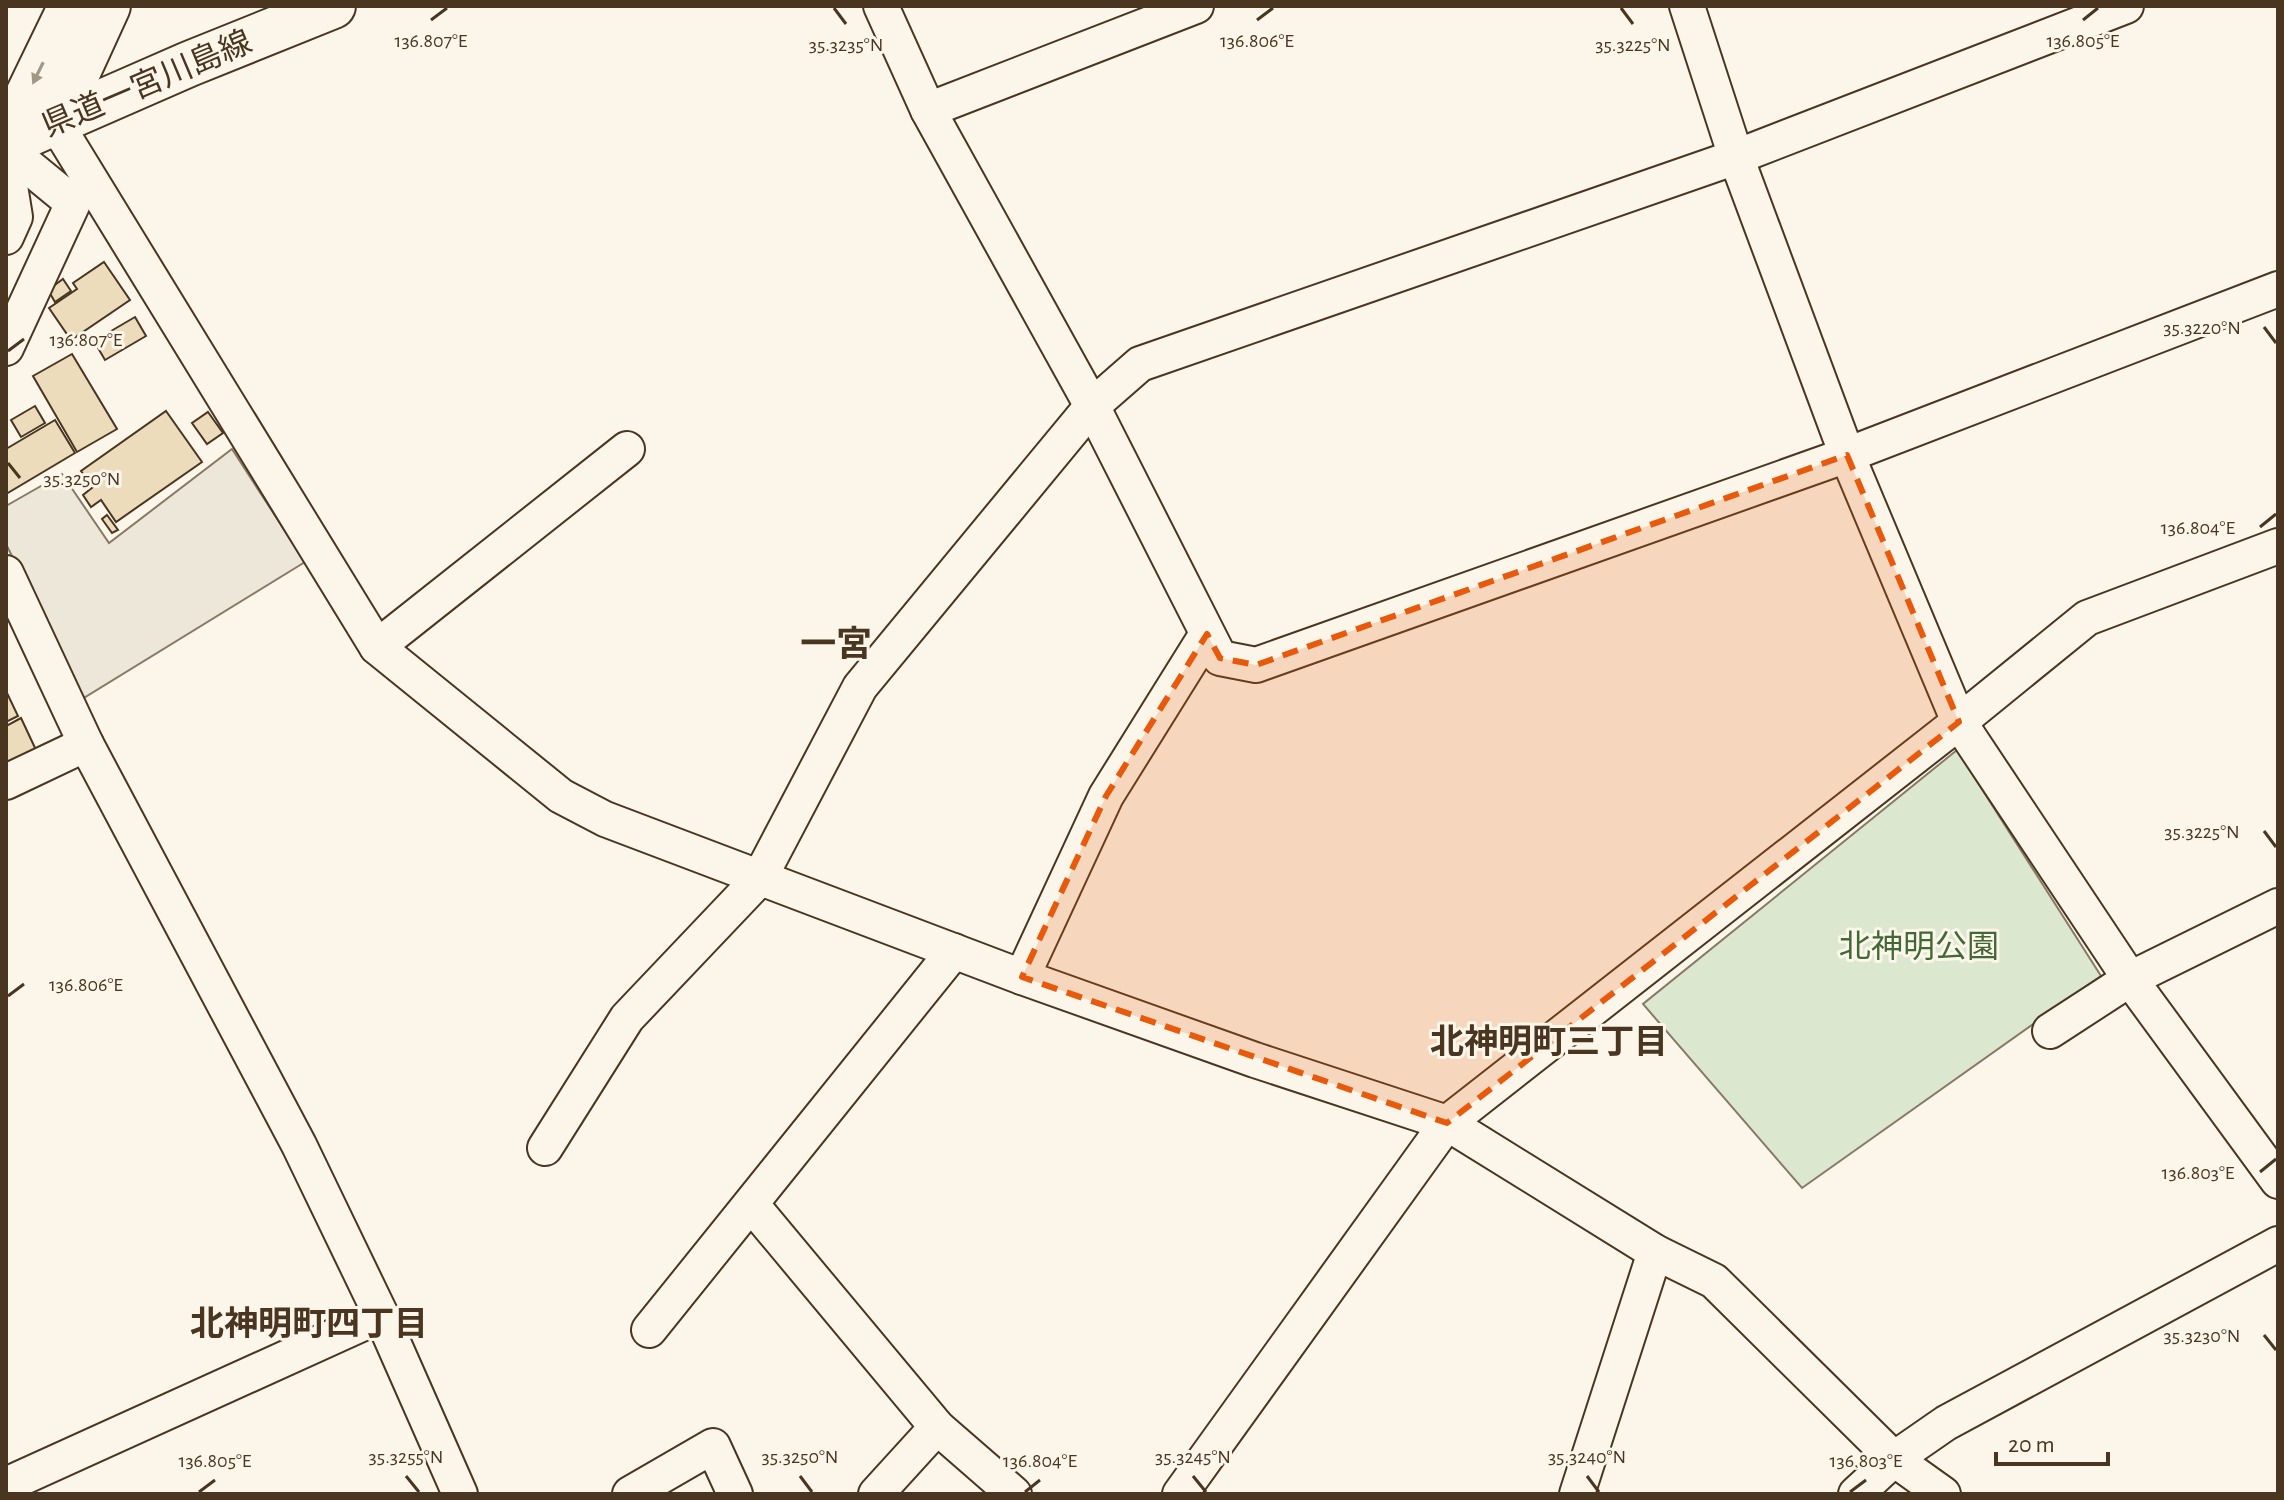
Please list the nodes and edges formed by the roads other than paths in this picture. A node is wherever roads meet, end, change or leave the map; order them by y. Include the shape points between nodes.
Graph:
1 (71, 6) edge
2 (108, 6) edge
3 (333, 6) edge
4 (881, 6) edge
5 (1196, 6) edge
6 (1687, 6) edge
7 (2126, 6) edge
8 (928, 110) junction
9 (55, 122) junction
10 (6, 144) edge
11 (1736, 157) junction
12 (6, 161) edge
13 (6, 237) edge
14 (2278, 289) edge
15 (6, 348) edge
16 (1092, 406) junction
17 (627, 449) dead end
18 (1847, 455) junction
19 (2278, 546) edge
20 (6, 573) edge
21 (1207, 634) junction
22 (377, 647) junction
23 (1959, 722) junction
24 (86, 744) junction
25 (6, 782) edge
26 (759, 879) junction
27 (2278, 906) edge
28 (954, 951) junction
29 (1022, 977) junction
30 (2130, 979) junction
31 (2050, 1031) dead end
32 (1447, 1123) junction
33 (545, 1148) dead end
34 (2278, 1181) edge
35 (751, 1204) junction
36 (2278, 1244) edge
37 (1655, 1252) junction
38 (381, 1315) junction
39 (649, 1330) dead end
40 (937, 1427) junction
41 (1894, 1459) junction
42 (6, 1485) edge
43 (460, 1494) edge
44 (630, 1494) edge
45 (735, 1494) edge
46 (876, 1494) edge
47 (1014, 1494) edge
48 (1180, 1494) edge
49 (1577, 1494) edge
50 (1856, 1494) edge
51 (1943, 1494) edge

1 -> 10 main road
2 - 9 main road
3 - 9 main road, 県道一宮川島線
4 - 8 street
5 - 8 street
6 - 11 street
7 - 11 street
8 - 16 street
9 - 10 main road, 県道一宮川島線
9 - 22 street
10 - 15 street via 73,203
11 - 16 street via 1140,364
11 - 18 street
12 - 13 street via 15,217
14 - 18 street
16 - 21 street
16 - 26 street via 860,687
17 - 22 street
18 - 21 street via 1256,665 1220,658
18 - 23 street
19 - 23 street via 2087,618
20 - 24 street
21 - 29 street via 1106,796
22 - 26 street via 561,796 605,819
23 - 30 street
23 - 32 street
24 - 25 street
24 - 38 street via 299,1145
26 - 28 street
26 - 33 street via 627,1018
27 - 30 street
28 - 29 street
28 - 35 street
29 - 32 street
30 - 31 street
30 - 34 street
32 - 37 street
32 - 48 street
35 - 39 street
35 - 40 street
36 - 41 street via 1946,1423
37 - 41 street via 1714,1281
37 - 49 street
38 - 42 street
38 - 43 street
40 - 46 street
40 - 47 street
41 - 50 street
41 - 51 street
44 - 45 street via 713,1446

